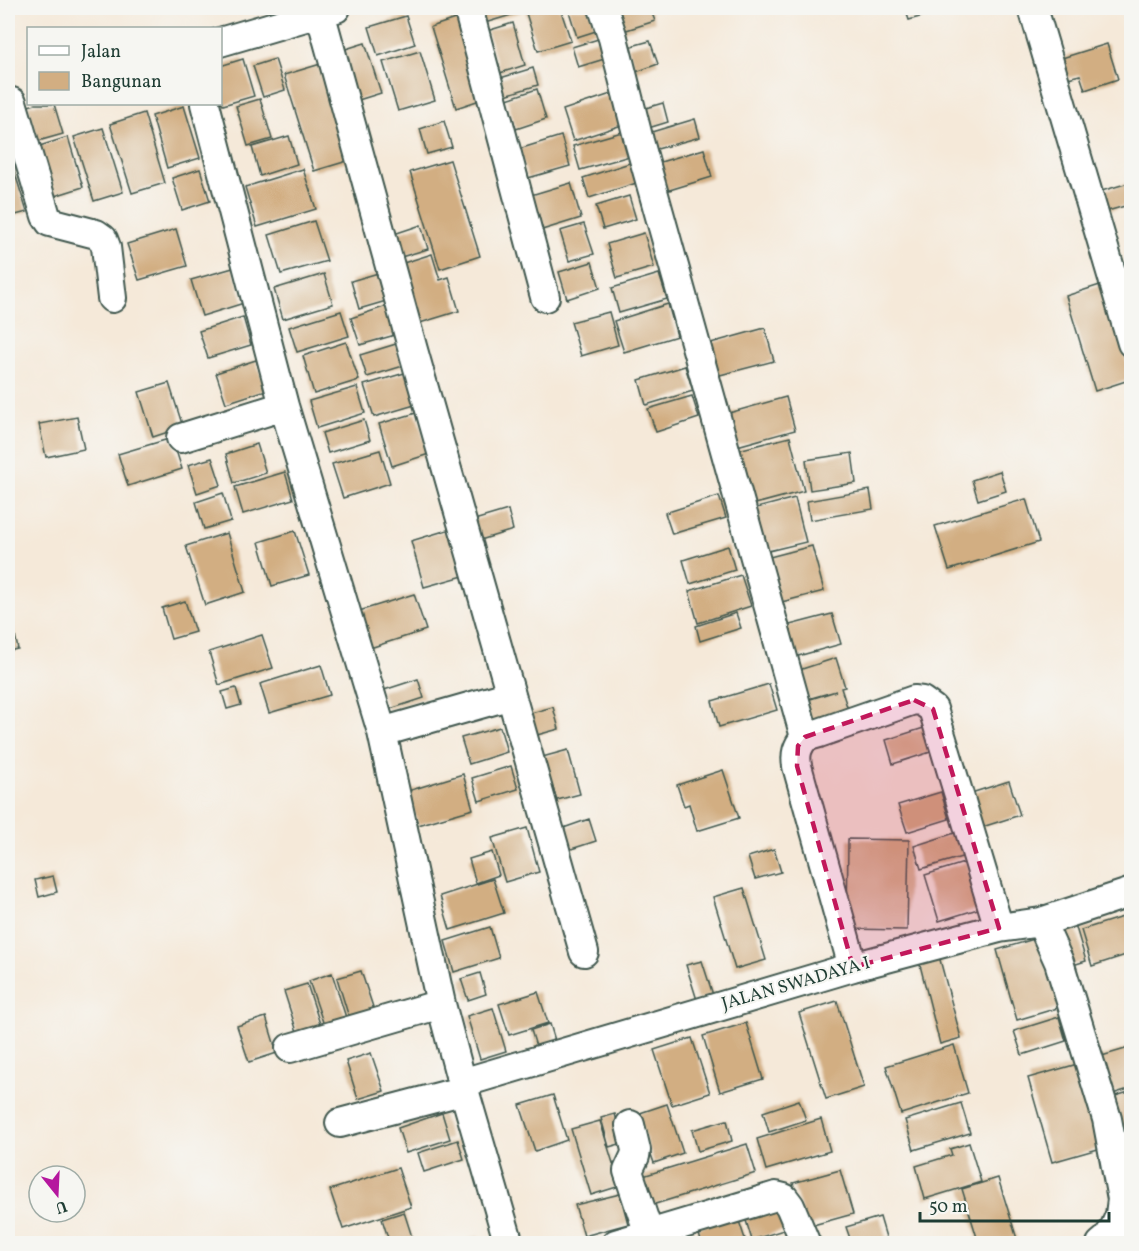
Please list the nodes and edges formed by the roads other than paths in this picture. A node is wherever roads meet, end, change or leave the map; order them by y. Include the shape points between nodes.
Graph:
1 (468, 8) edge
2 (603, 8) edge
3 (1033, 8) edge
4 (328, 10) edge
5 (222, 41) edge
6 (16, 101) edge
7 (204, 105) edge
8 (545, 297) dead end
9 (112, 298) dead end
10 (1131, 343) edge
11 (284, 406) junction
12 (181, 438) dead end
13 (511, 695) junction
14 (382, 732) junction
15 (805, 736) junction
16 (1131, 892) edge
17 (1041, 922) junction
18 (999, 928) junction
19 (584, 952) dead end
20 (853, 966) junction
21 (441, 1004) junction
22 (290, 1048) dead end
23 (463, 1087) junction
24 (340, 1123) dead end
25 (630, 1125) dead end
26 (650, 1234) junction
27 (509, 1244) edge
28 (616, 1244) edge
29 (806, 1244) edge
30 (1101, 1244) edge

1 - 8 street
2 - 15 street
3 - 10 street
4 - 5 street
4 - 13 street
6 - 9 street via 46,216 50,222 103,239
7 - 11 street
11 - 12 street
11 - 14 street
13 - 14 street
13 - 19 street
14 - 21 street
15 - 18 street via 914,700 933,710
15 - 20 street via 796,752 797,766
16 - 17 street, JALAN SWADAYA I
17 - 18 street, JALAN SWADAYA I
17 - 30 street via 1059,962 1107,1119 1122,1199 1115,1227
18 - 20 street, JALAN SWADAYA I
20 - 23 street, JALAN SWADAYA I
21 - 22 street
21 - 23 street
23 - 24 street, JALAN SWADAYA I
23 - 27 street
25 - 26 street via 636,1156 628,1171
26 - 28 street
26 - 29 street via 776,1196 784,1198 790,1206

